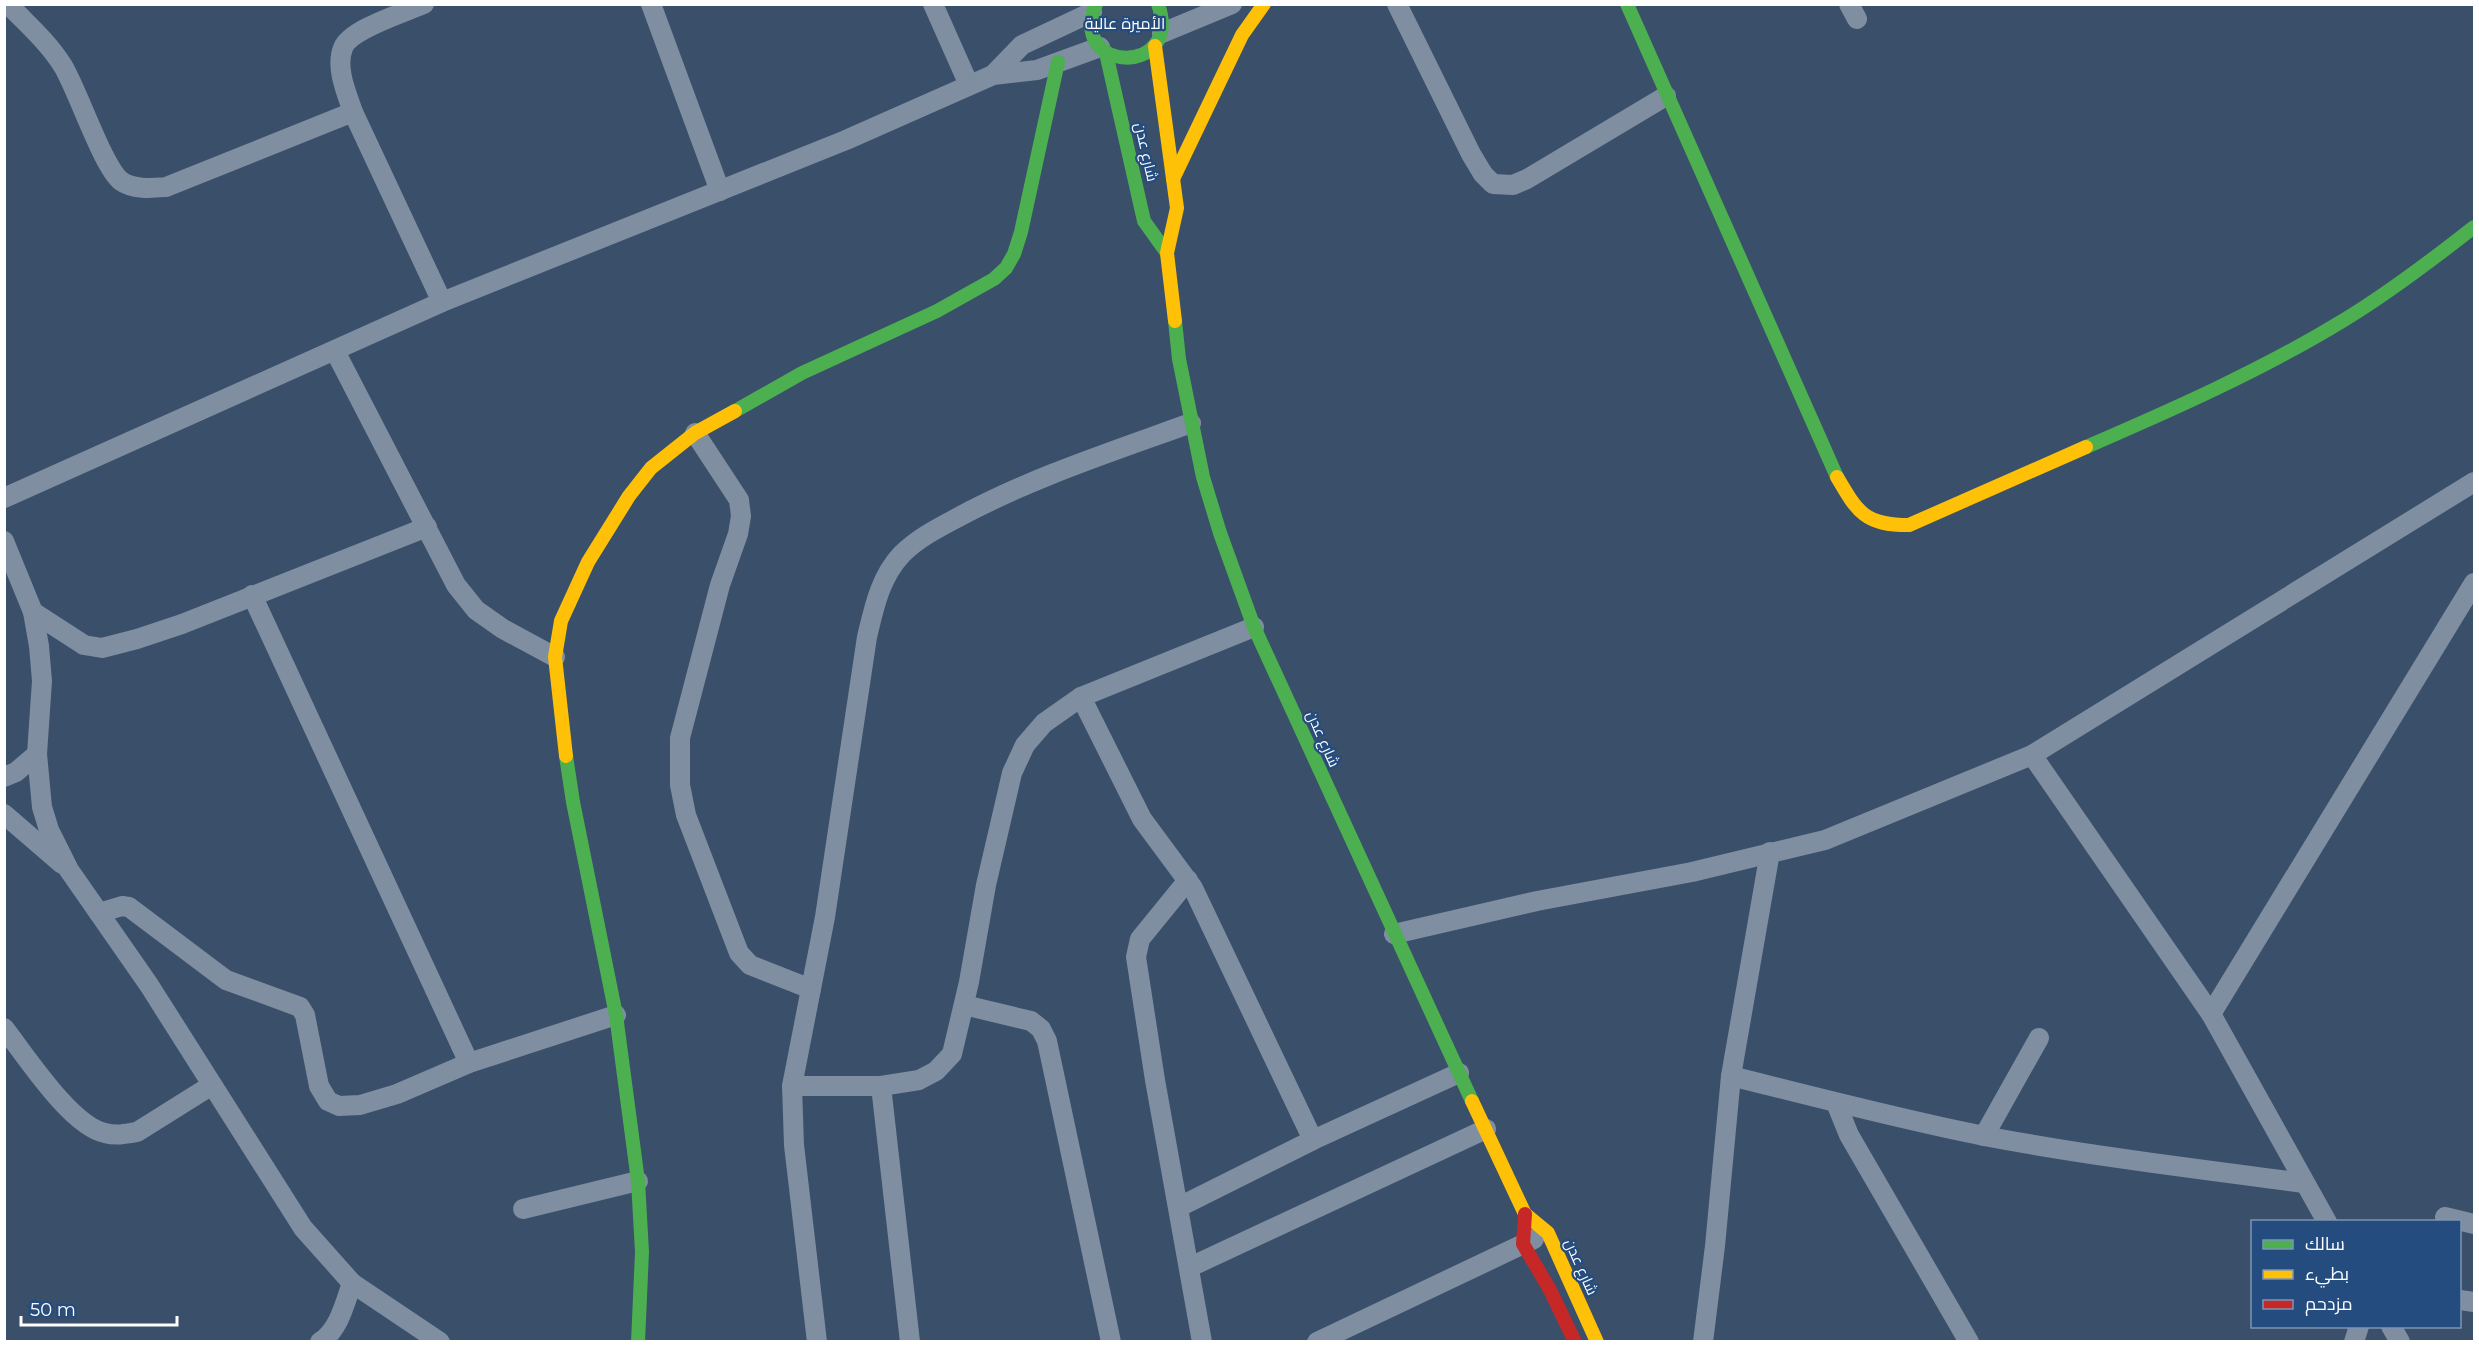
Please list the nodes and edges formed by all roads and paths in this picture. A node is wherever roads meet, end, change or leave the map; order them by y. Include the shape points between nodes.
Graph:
1 (8, 4) edge
2 (424, 4) edge
3 (651, 4) edge
4 (933, 4) edge
5 (1158, 4) edge
6 (1232, 4) edge
7 (1264, 4) edge
8 (1397, 4) edge
9 (1627, 4) edge
10 (1094, 8) edge
11 (1158, 39) junction
12 (1103, 50) junction
13 (1058, 62) junction
14 (993, 75) junction
15 (969, 85) junction
16 (1666, 96) junction
17 (353, 112) junction
18 (1173, 179) junction
19 (720, 191) junction
20 (2475, 227) edge
21 (1167, 253) junction
22 (442, 302) junction
23 (334, 351) junction
24 (1191, 423) junction
25 (695, 434) junction
26 (2475, 482) edge
27 (4, 498) edge
28 (427, 527) junction
29 (4, 541) edge
30 (2475, 583) edge
31 (252, 595) junction
32 (33, 612) junction
33 (1254, 627) junction
34 (555, 657) junction
35 (1081, 697) junction
36 (37, 754) junction
37 (2032, 755) junction
38 (4, 777) edge
39 (4, 814) edge
40 (1770, 852) junction
41 (69, 870) junction
42 (1188, 880) junction
43 (99, 913) junction
44 (1394, 934) junction
45 (811, 989) junction
46 (964, 1005) junction
47 (2211, 1014) junction
48 (616, 1015) junction
49 (4, 1028) edge
50 (2039, 1038) dead end
51 (470, 1063) junction
52 (1460, 1073) junction
53 (1731, 1076) junction
54 (212, 1085) junction
55 (792, 1086) junction
56 (881, 1086) junction
57 (1836, 1103) junction
58 (1486, 1129) junction
59 (1984, 1136) junction
60 (1313, 1140) junction
61 (638, 1181) junction
62 (2304, 1183) junction
63 (1179, 1207) junction
64 (523, 1209) dead end
65 (1525, 1214) junction
66 (2445, 1217) dead end
67 (2326, 1220) edge
68 (2458, 1220) edge
69 (1548, 1233) junction
70 (1522, 1244) junction
71 (1190, 1267) junction
72 (352, 1283) junction
73 (2392, 1328) edge
74 (320, 1341) edge
75 (440, 1341) edge
76 (638, 1341) edge
77 (817, 1341) edge
78 (910, 1341) edge
79 (1111, 1341) edge
80 (1202, 1341) edge
81 (1317, 1341) edge
82 (1575, 1341) edge
83 (1597, 1341) edge
84 (1703, 1341) edge
85 (1969, 1341) edge
86 (2400, 1341) edge

1 - 17 street via 63,67 121,181 137,187 166,187
2 - 17 street via 353,35 343,47 342,79
3 - 19 street
4 - 15 street
5 - 11 street, شارع عدن via 1163,20
6 - 11 street
7 - 18 street via 1242,35
8 - 16 street via 1471,154 1493,184 1513,185 1527,179
9 - 16 street
10 - 12 street, شارع عدن via 1092,31
10 - 14 street via 1022,45
11 - 12 street via 1141,57 1123,59
11 - 18 street, شارع عدن
12 - 13 street
12 - 21 street, شارع عدن via 1144,221
13 - 14 street via 1037,70
13 - 25 street via 1021,232 1006,268 937,311 801,373
14 - 15 street
15 - 19 street
16 - 20 street via 1837,477 1856,509 1868,521 1886,526 1909,525 2194,400 2282,356 2437,259
17 - 22 street
18 - 21 street, شارع عدن via 1177,208
19 - 22 street
21 - 24 street, شارع عدن
22 - 23 street
23 - 27 street
23 - 28 street
24 - 33 street, شارع عدن via 1213,511
24 - 45 street via 1053,473 982,504 921,538 901,555 886,576 867,637
25 - 34 street via 651,468 629,496 588,562 561,621
25 - 45 street via 739,500 741,516 680,738 680,785 686,815 740,953 750,965
26 - 37 street
28 - 31 street
28 - 34 street via 456,585 476,610
29 - 32 street
30 - 47 street
31 - 32 street via 182,624 102,648 84,645
31 - 51 street
32 - 36 street via 42,681
33 - 35 street
33 - 44 street, شارع عدن
34 - 48 street via 573,802
35 - 42 street via 1142,819
35 - 46 street via 1044,723 1025,745 1012,773
36 - 38 street
36 - 41 street via 42,807
37 - 40 street via 1825,840
37 - 47 street
39 - 41 street
40 - 44 street
40 - 53 street
41 - 43 street
42 - 60 street
42 - 63 street via 1140,939 1136,957
43 - 51 street via 129,907 226,980 300,1007 319,1086 328,1101 339,1106 360,1105 397,1094
43 - 54 street
44 - 52 street, شارع عدن
45 - 55 street
46 - 56 street via 952,1054 936,1071 919,1080
46 - 79 street via 1030,1021 1041,1029 1047,1041
47 - 62 street
48 - 51 street
48 - 61 street
49 - 54 street via 72,1113 104,1133 137,1132
50 - 59 street
52 - 58 street, شارع عدن
52 - 60 street
53 - 57 street
53 - 84 street
54 - 72 street via 303,1228
55 - 56 street
55 - 77 street via 794,1145
56 - 78 street
57 - 59 street
57 - 85 street via 1849,1135
58 - 65 street, شارع عدن
58 - 71 street
59 - 62 street
60 - 63 street
61 - 64 street
61 - 76 street via 642,1252
62 - 67 street
63 - 71 street
65 - 69 street, شارع عدن
65 - 70 street
66 - 68 street
69 - 70 street
69 - 83 street, شارع عدن
70 - 81 street
70 - 82 street
71 - 80 street
72 - 74 street via 335,1325 328,1337
72 - 75 street
73 - 86 street

